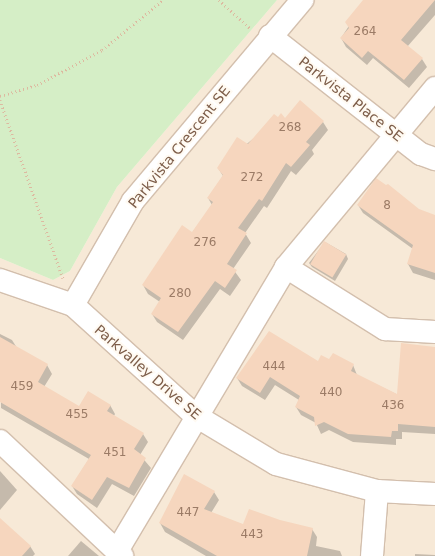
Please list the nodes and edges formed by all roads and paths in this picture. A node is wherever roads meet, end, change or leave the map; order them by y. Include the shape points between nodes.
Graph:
1 (163, 0) edge
2 (219, 0) edge
3 (302, 0) edge
4 (270, 36) junction
5 (435, 88) edge
6 (0, 96) edge
7 (0, 100) edge
8 (395, 134) junction
9 (435, 159) edge
10 (286, 267) junction
11 (0, 280) edge
12 (73, 305) junction
13 (435, 332) edge
14 (196, 416) junction
15 (0, 441) edge
16 (377, 491) junction
17 (435, 494) edge
18 (120, 554) edge
19 (372, 556) edge

1 - 6 path via 102,50 37,84
2 - 4 path via 251,29
3 - 4 street, Parkvista Crescent SE
4 - 8 street, Parkvista Place SE
4 - 12 street, Parkvista Crescent SE via 133,201
5 - 8 street
7 - 12 path
8 - 9 street, Parkvista Place SE via 421,154
8 - 10 street
10 - 13 street via 385,329
10 - 14 street
11 - 12 street, Parkvalley Drive SE
12 - 14 street, Parkvalley Drive SE
14 - 16 street, Parkvalley Drive SE via 276,464
14 - 18 street
15 - 18 street
16 - 17 street, Parkvalley Drive SE
16 - 19 street

